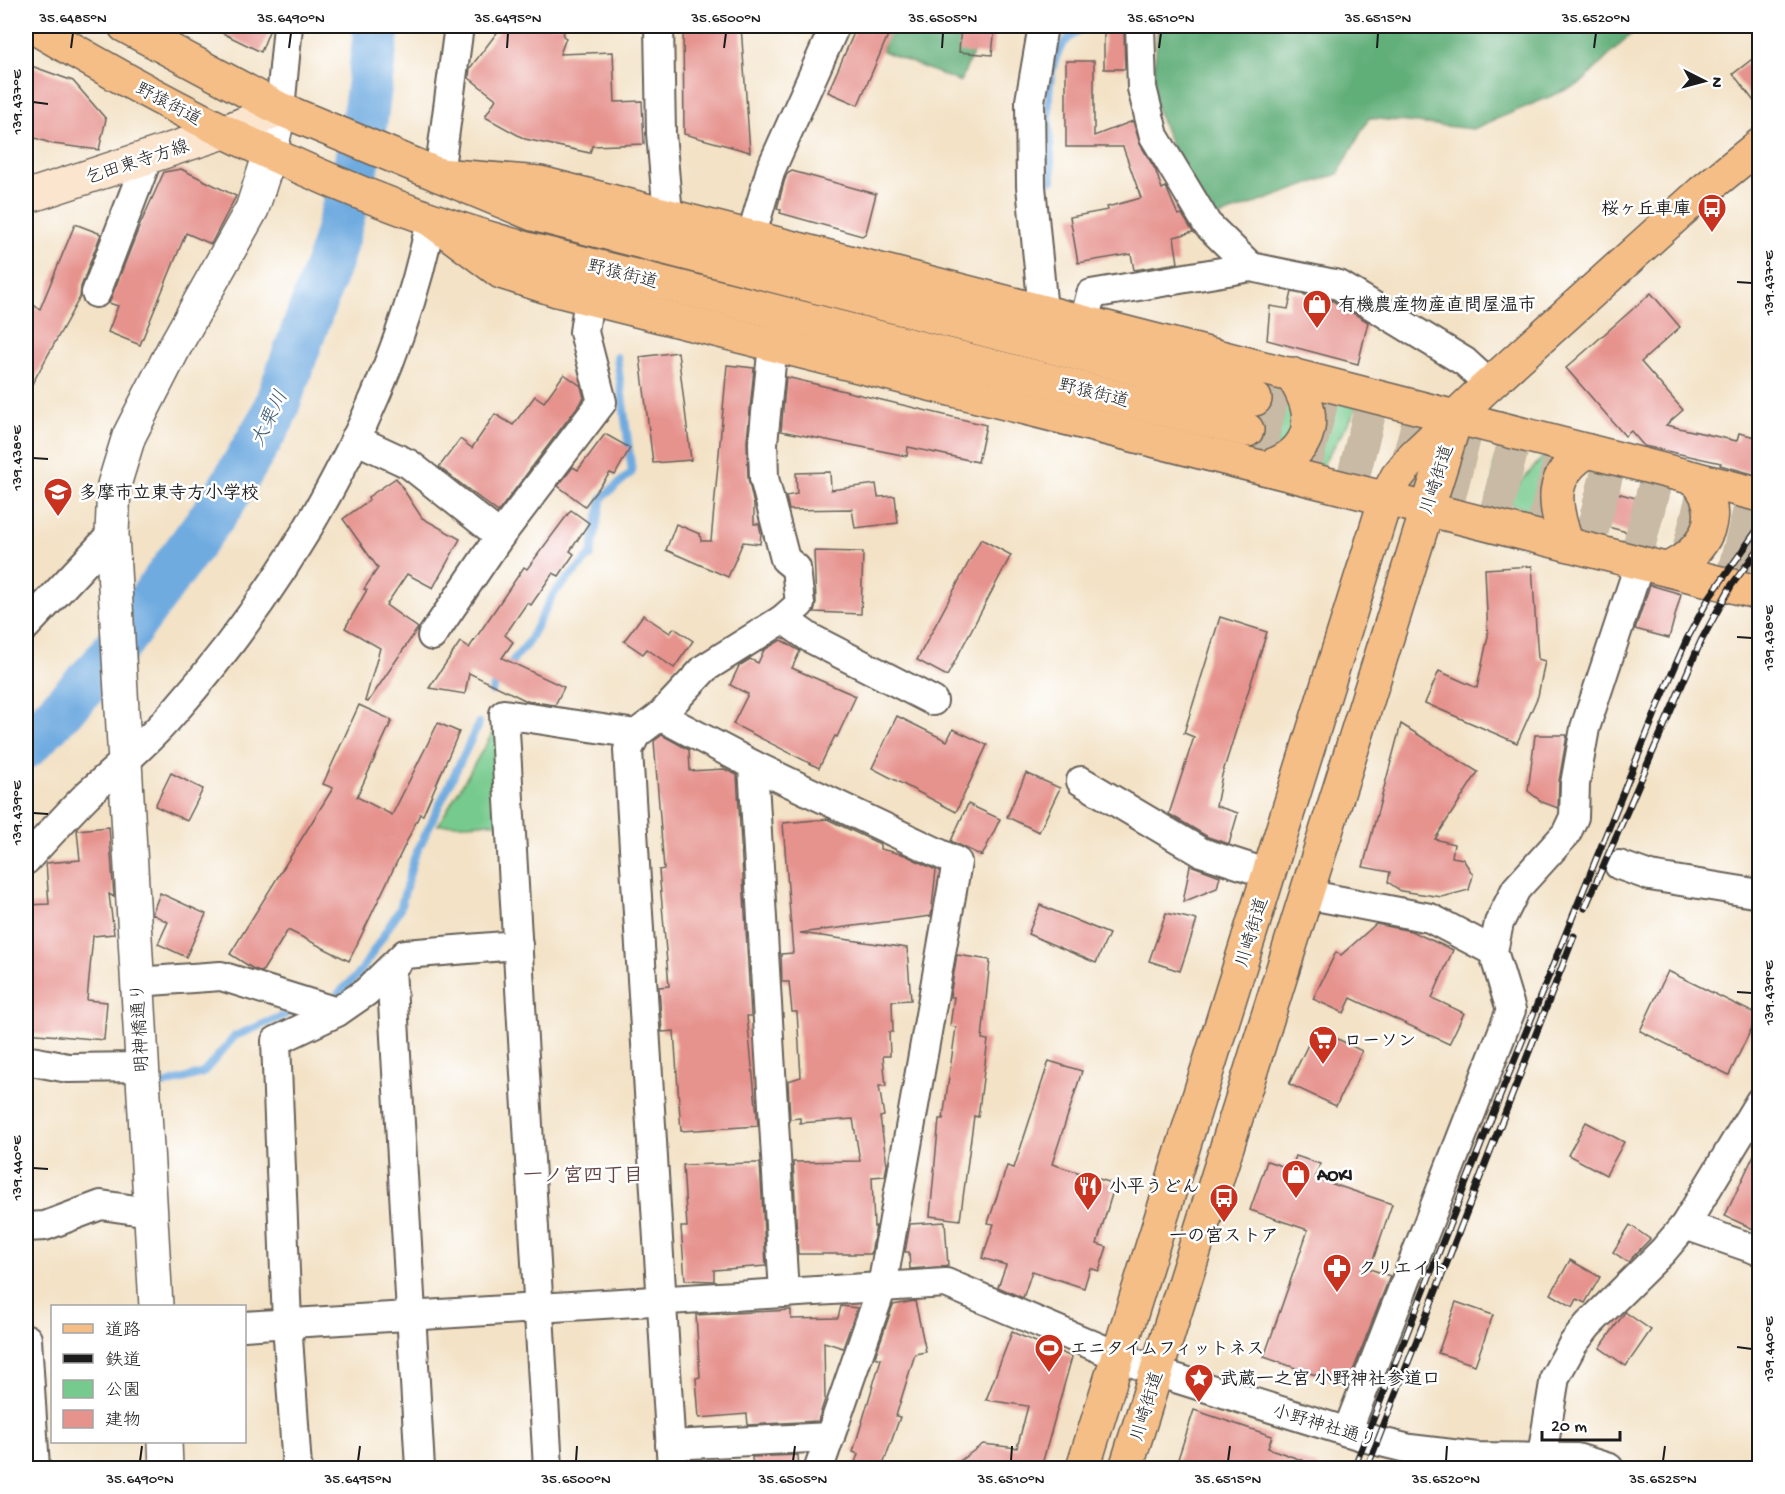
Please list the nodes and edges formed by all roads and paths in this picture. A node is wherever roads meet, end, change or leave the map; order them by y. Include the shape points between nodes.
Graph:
1 (32, 26) edge
2 (125, 26) edge
3 (288, 26) edge
4 (459, 26) edge
5 (659, 26) edge
6 (835, 26) edge
7 (1064, 26) edge
8 (1140, 26) edge
9 (1041, 36) edge
10 (285, 111) junction
11 (224, 132) junction
12 (1760, 145) edge
13 (276, 156) junction
14 (148, 157) junction
15 (436, 174) junction
16 (26, 197) edge
17 (668, 215) junction
18 (428, 219) junction
19 (751, 237) junction
20 (1251, 267) junction
21 (96, 293) dead end
22 (589, 298) junction
23 (1043, 311) junction
24 (1084, 322) junction
25 (773, 344) junction
26 (1291, 374) junction
27 (1489, 384) junction
28 (1255, 399) tunnel mouth
29 (1456, 417) junction
30 (1247, 430) tunnel mouth
31 (355, 439) junction
32 (1588, 451) junction
33 (1265, 468) junction
34 (1694, 478) junction
35 (1760, 495) edge
36 (1386, 498) junction
37 (1426, 508) junction
38 (500, 536) junction
39 (112, 538) junction
40 (1568, 544) junction
41 (1653, 566) junction
42 (1760, 593) edge
43 (783, 619) junction
44 (26, 626) edge
45 (432, 636) dead end
46 (933, 701) dead end
47 (660, 716) junction
48 (636, 734) junction
49 (124, 755) junction
50 (753, 765) junction
51 (1081, 781) dead end
52 (26, 860) edge
53 (1619, 865) dead end
54 (1269, 874) junction
55 (1305, 894) junction
56 (1760, 894) edge
57 (518, 945) junction
58 (1493, 951) junction
59 (391, 968) junction
60 (136, 982) junction
61 (337, 1012) junction
62 (26, 1060) edge
63 (141, 1067) junction
64 (1760, 1101) edge
65 (150, 1212) junction
66 (1685, 1225) junction
67 (26, 1227) edge
68 (1760, 1251) edge
69 (882, 1287) junction
70 (784, 1293) junction
71 (663, 1300) junction
72 (156, 1305) edge
73 (538, 1308) junction
74 (412, 1316) junction
75 (287, 1323) junction
76 (246, 1326) edge
77 (35, 1339) edge
78 (1118, 1356) junction
79 (1156, 1372) junction
80 (1347, 1432) junction
81 (830, 1437) junction
82 (165, 1443) edge
83 (671, 1457) edge
84 (1540, 1462) edge
85 (35, 1468) edge
86 (166, 1468) edge
87 (297, 1468) edge
88 (420, 1468) edge
89 (548, 1468) edge
90 (819, 1468) edge
91 (1083, 1468) edge
92 (1126, 1468) edge
93 (1609, 1468) edge

1 - 11 main road, 野猿街道
2 - 10 main road, 野猿街道
3 - 10 street
4 - 15 street
5 - 17 street via 661,133
6 - 19 street via 771,169
7 - 9 street
8 - 20 street via 1142,88 1154,136 1207,224
9 - 23 street via 1030,101 1031,186
10 - 11 main road, 乞田東寺方線
10 - 13 street, 明神橋通り
10 - 15 main road, 野猿街道
11 - 13 main road, 野猿街道
11 - 14 main road, 乞田東寺方線
12 - 27 main road, 川崎街道 via 1702,192
13 - 18 main road, 野猿街道
13 - 39 street, 明神橋通り via 252,209 129,436 114,485
14 - 16 main road, 乞田東寺方線
14 - 21 street
15 - 17 main road via 540,183
15 - 28 main road, 野猿街道 via 533,214
17 - 19 main road
18 - 22 main road via 501,272
18 - 30 main road, 野猿街道 via 523,248
18 - 31 street via 420,274
19 - 23 main road
20 - 24 street via 1091,294
20 - 27 street via 1339,285 1465,362
22 - 25 main road
22 - 38 street via 584,332 602,402
23 - 24 main road
24 - 26 main road
25 - 33 main road
25 - 43 street via 763,443 764,478 785,559 796,568 800,604
26 - 29 main road
26 - 33 main road via 1306,402 1309,429 1293,455
27 - 29 main road, 川崎街道
29 - 32 main road
29 - 36 main road, 川崎街道 via 1414,456
29 - 37 main road, 川崎街道
31 - 38 street via 409,464
31 - 49 street via 311,522 243,627 172,714
32 - 34 main road
32 - 40 main road via 1566,468 1557,491 1558,518
33 - 36 main road
34 - 35 main road
34 - 41 main road via 1708,496 1712,510 1710,526 1693,554
36 - 37 main road
36 - 54 main road, 川崎街道
37 - 40 main road
37 - 55 main road, 川崎街道
38 - 45 street
39 - 44 street
39 - 49 street, 明神橋通り
40 - 41 main road
41 - 42 main road
41 - 58 street via 1585,728 1575,784 1574,817 1566,834 1516,889 1499,924
43 - 46 street via 810,638
43 - 47 street via 705,668
47 - 48 street
47 - 50 street
48 - 57 street via 504,714
48 - 71 street via 628,750
49 - 52 street
49 - 60 street, 明神橋通り
50 - 69 street via 957,862
50 - 70 street
51 - 54 street via 1201,852
53 - 56 street via 1650,876
54 - 78 main road, 川崎街道
55 - 58 street via 1430,918
55 - 79 main road, 川崎街道
57 - 59 street via 405,954
57 - 73 street
58 - 80 street via 1510,1010
59 - 61 street
59 - 74 street
60 - 61 street via 221,976
60 - 63 street, 明神橋通り
61 - 75 street via 276,1041
62 - 63 street via 68,1068
63 - 65 street, 明神橋通り
64 - 66 street
65 - 67 street via 101,1205 45,1226
65 - 72 street, 明神橋通り
66 - 68 street
66 - 84 street via 1573,1344 1555,1377
69 - 70 street, 小野神社通り
69 - 78 street, 小野神社通り via 946,1283
69 - 81 street
70 - 71 street, 小野神社通り
71 - 73 street, 小野神社通り
71 - 83 street
73 - 74 street, 小野神社通り
73 - 89 street
74 - 75 street, 小野神社通り
74 - 88 street
75 - 76 street, 小野神社通り
75 - 87 street
77 - 85 street
78 - 79 street, 小野神社通り
78 - 91 main road, 川崎街道
79 - 80 street, 小野神社通り
79 - 92 main road, 川崎街道
80 - 84 street, 小野神社通り via 1410,1449
81 - 83 street
81 - 90 street
82 - 86 street
84 - 93 street, 小野神社通り via 1577,1458

